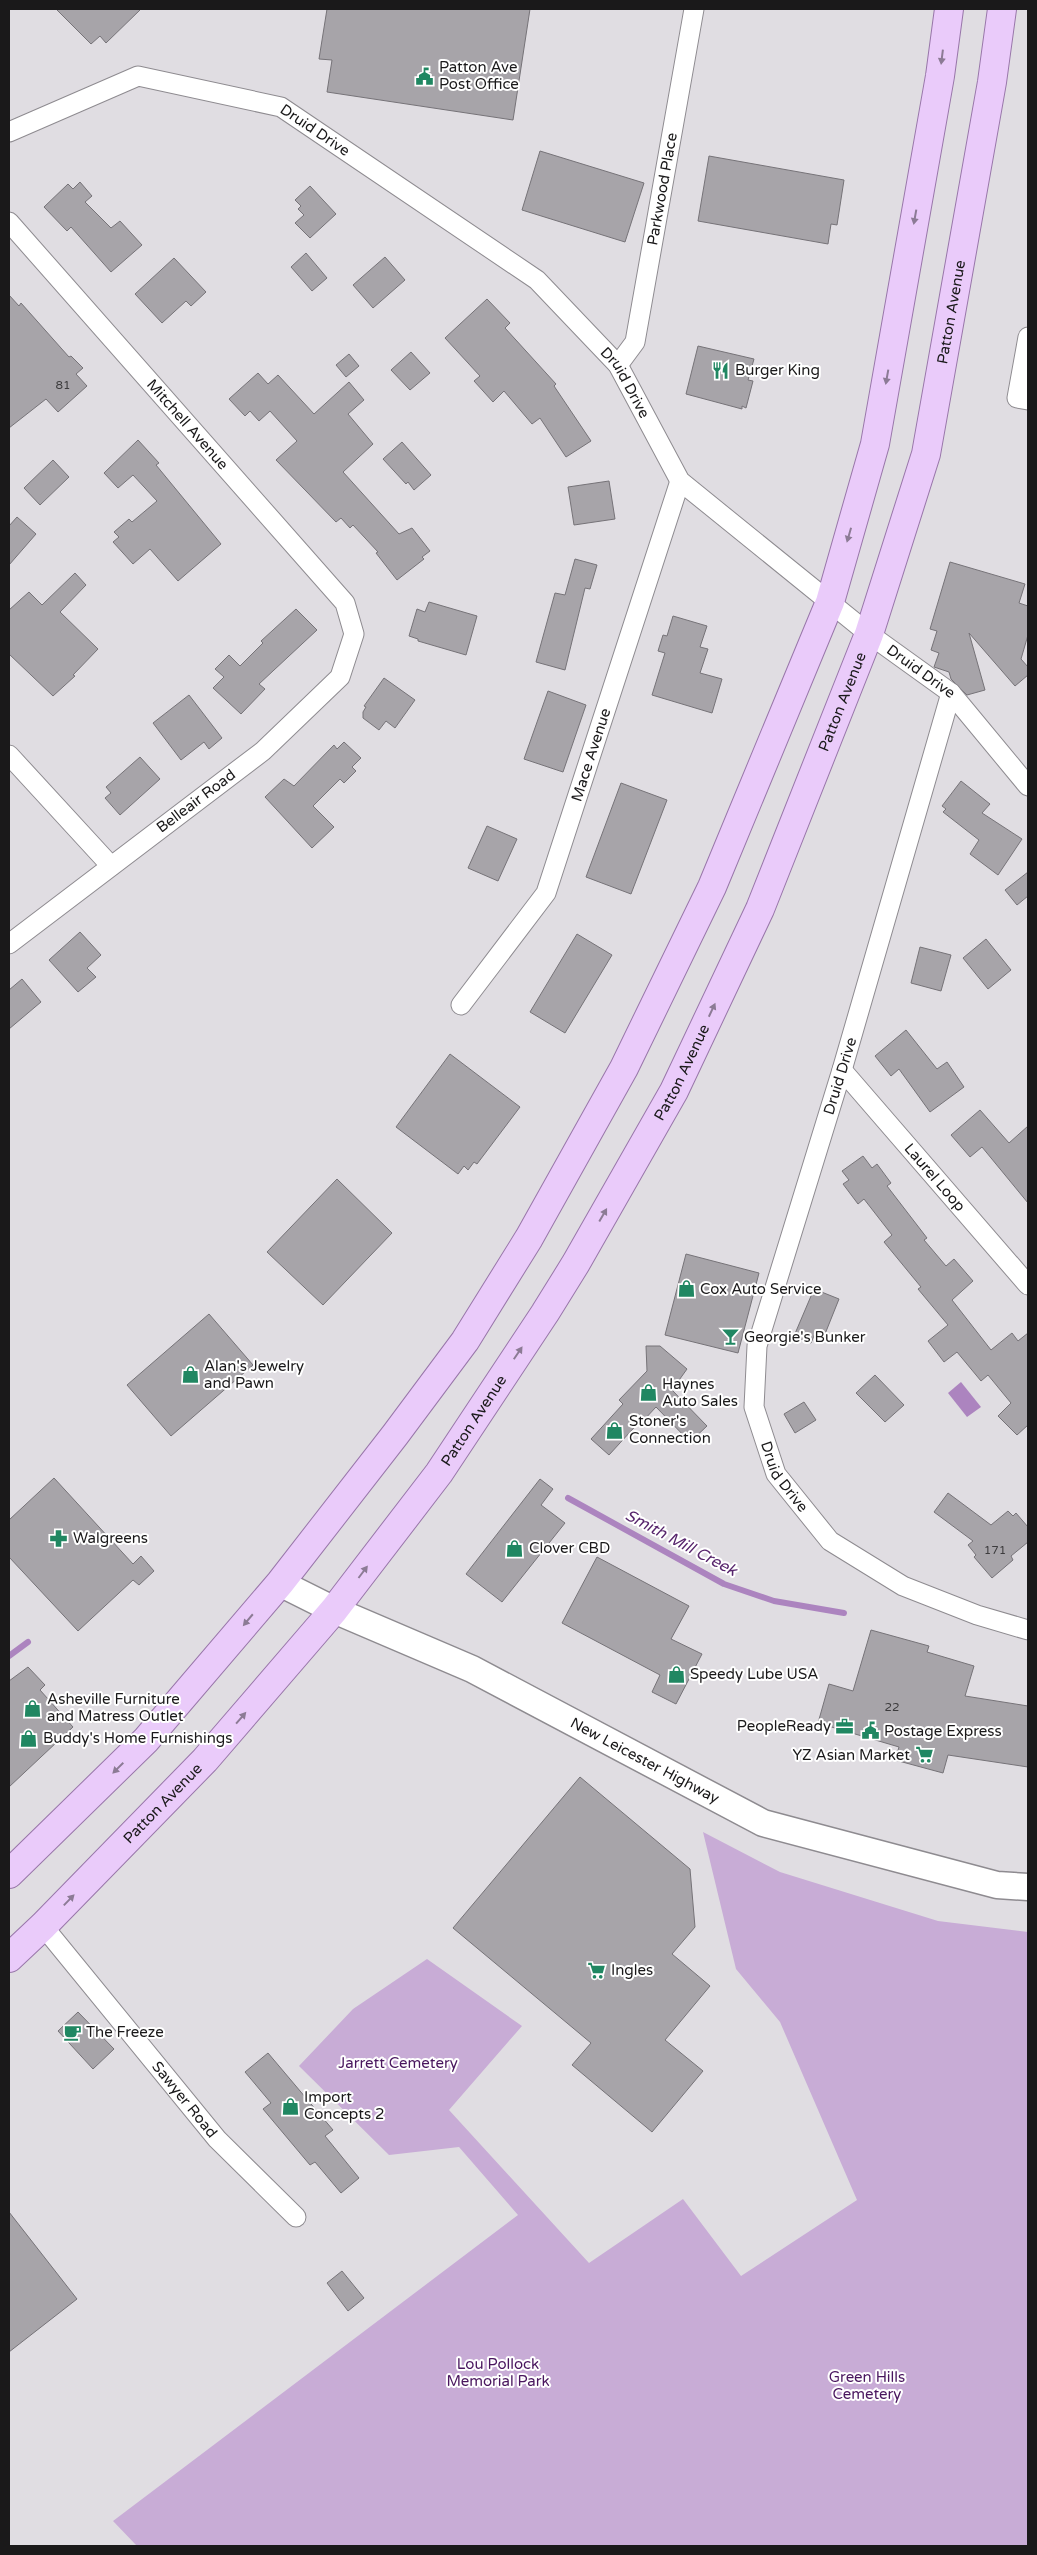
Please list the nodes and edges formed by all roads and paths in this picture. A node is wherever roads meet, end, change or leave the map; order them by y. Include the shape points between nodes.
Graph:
1 (694, 9) edge
2 (949, 9) edge
3 (1002, 9) edge
4 (9, 132) edge
5 (9, 222) edge
6 (1028, 337) edge
7 (618, 365) junction
8 (1023, 399) edge
9 (680, 482) junction
10 (830, 602) junction
11 (354, 634) joint
12 (869, 634) junction
13 (951, 693) junction
14 (9, 755) edge
15 (1028, 786) edge
16 (110, 866) junction
17 (9, 944) edge
18 (462, 1005) dead end
19 (842, 1070) junction
20 (1028, 1285) edge
21 (280, 1583) junction
22 (334, 1610) junction
23 (1028, 1630) edge
24 (9, 1874) edge
25 (1028, 1887) edge
26 (43, 1926) junction
27 (9, 1958) edge
28 (296, 2217) dead end

1 - 7 street, Parkwood Place via 635,342
2 -> 10 main road via 875,444
3 - 12 main road, Patton Avenue via 926,454
4 - 7 street, Druid Drive via 138,76 282,107 537,280
5 - 11 street, Mitchell Avenue via 345,603
6 - 8 street
7 - 9 street, Druid Drive
9 - 10 street, Druid Drive
9 - 18 street, Mace Avenue via 546,893
10 - 12 street, Druid Drive
10 - 21 main road via 712,887 624,1068 534,1229 465,1341
11 - 16 street, Belleair Road via 340,677 263,751
12 - 13 street, Druid Drive
22 -> 12 main road, Patton Avenue via 439,1473 545,1313 674,1090 760,909
13 - 15 street
13 - 19 street, Druid Drive
14 - 16 street
16 - 17 street, Belleair Road
19 - 20 street, Laurel Loop
19 - 23 street, Druid Drive via 757,1346 754,1407 762,1432 776,1474 830,1541 903,1586
21 - 22 main road, New Leicester Highway
21 -> 24 main road via 146,1740
22 - 25 main road, New Leicester Highway via 472,1669 763,1823 997,1885
26 -> 22 main road, Patton Avenue via 204,1760
26 - 27 main road, Patton Avenue
26 - 28 street, Sawyer Road via 218,2139

